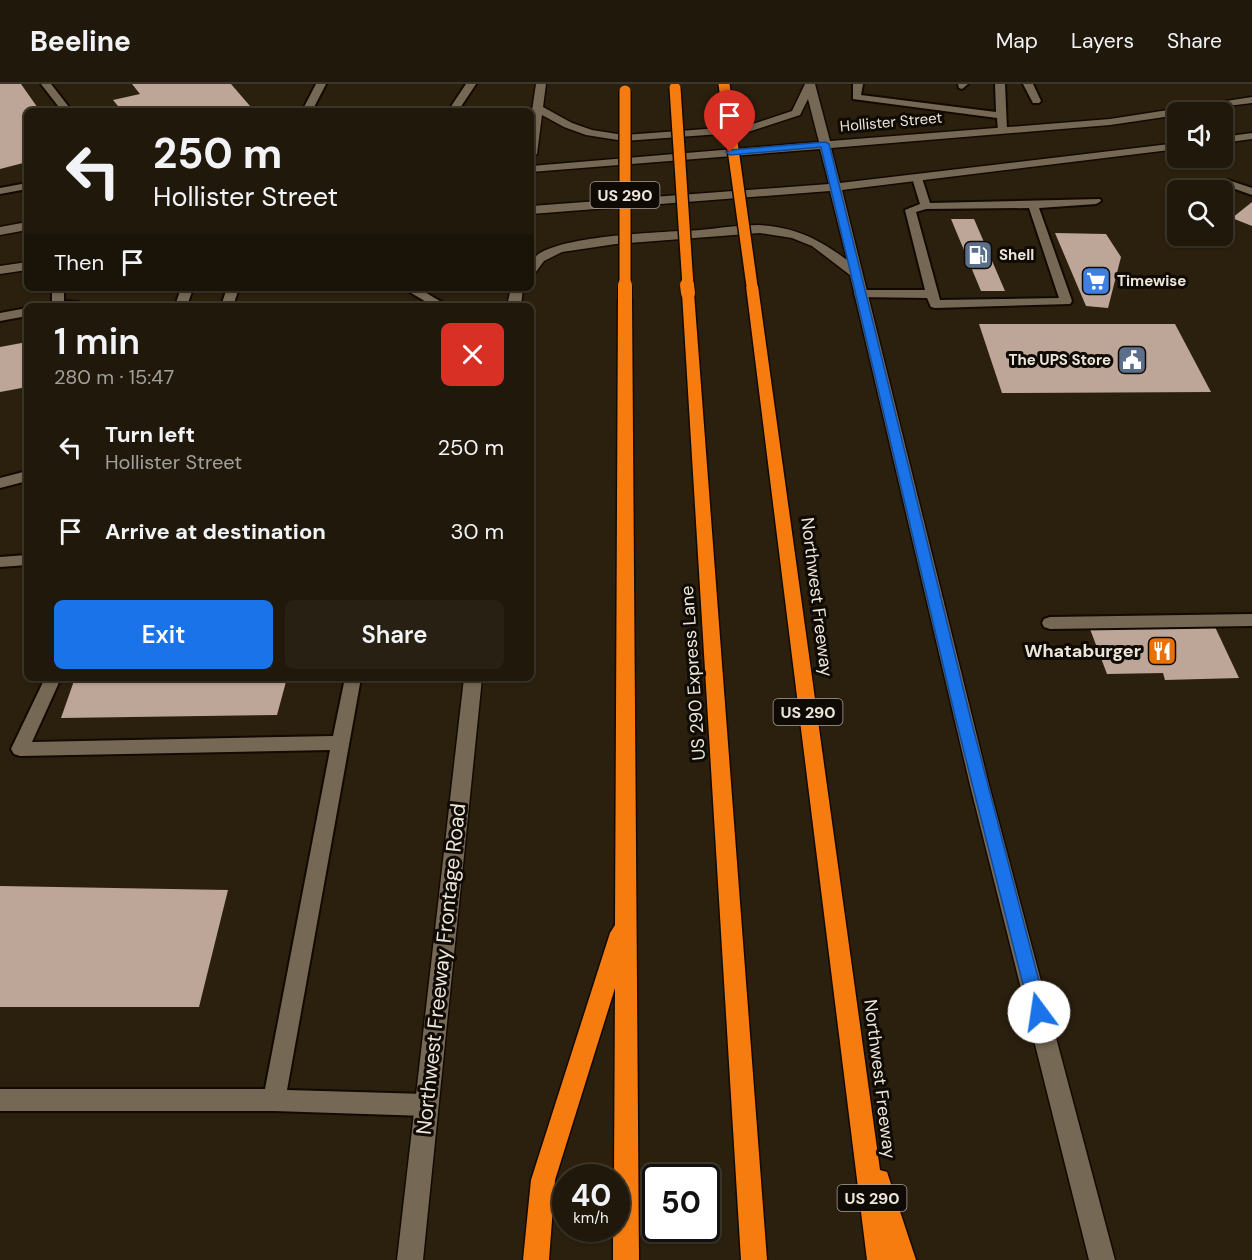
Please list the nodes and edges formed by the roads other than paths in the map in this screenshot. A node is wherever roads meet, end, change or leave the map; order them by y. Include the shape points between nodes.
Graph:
1 (46, 84) edge
2 (321, 84) edge
3 (471, 84) edge
4 (541, 84) edge
5 (724, 84) edge
6 (858, 84) edge
7 (1000, 84) edge
8 (1028, 84) edge
9 (810, 85) edge
10 (675, 86) edge
11 (625, 88) edge
12 (1252, 100) edge
13 (1036, 101) dead end
14 (65, 108) edge
15 (309, 108) edge
16 (455, 108) edge
17 (538, 108) junction
18 (1001, 116) junction
19 (1002, 130) junction
20 (534, 134) edge
21 (1252, 136) edge
22 (1233, 139) edge
23 (825, 144) junction
24 (1167, 147) edge
25 (534, 170) edge
26 (917, 178) junction
27 (1233, 185) edge
28 (24, 186) edge
29 (837, 187) junction
30 (0, 190) edge
31 (1252, 192) edge
32 (1096, 201) dead end
33 (1033, 205) junction
34 (926, 206) junction
35 (534, 210) edge
36 (24, 227) edge
37 (0, 231) edge
38 (24, 266) edge
39 (534, 266) edge
40 (0, 270) edge
41 (858, 284) junction
42 (414, 291) edge
43 (932, 294) junction
44 (436, 303) edge
45 (24, 313) edge
46 (0, 317) edge
47 (24, 477) edge
48 (0, 483) edge
49 (24, 560) edge
50 (0, 562) edge
51 (1252, 620) edge
52 (1050, 623) dead end
53 (52, 681) edge
54 (352, 681) edge
55 (473, 681) edge
56 (340, 743) junction
57 (626, 917) junction
58 (0, 1100) edge
59 (274, 1100) junction
60 (426, 1105) junction
61 (863, 1137) junction
62 (410, 1260) edge
63 (536, 1260) edge
64 (626, 1260) edge
65 (754, 1260) edge
66 (880, 1260) edge
67 (903, 1260) edge
68 (1102, 1260) edge

1 - 14 lane
2 - 15 lane
3 - 16 lane
4 - 17 main road
5 - 61 highway, Northwest Freeway / US 290, bridge
6 - 18 lane via 856,97 924,102
7 - 18 lane
8 - 13 lane
9 - 17 main road via 796,113 748,129 624,138 590,133
9 - 23 main road
10 - 65 highway, US 290 Express Lane, bridge
11 - 57 highway, US 290, bridge
12 - 19 main road, Hollister Street via 1110,122
17 - 20 main road
18 - 19 lane
19 - 23 main road, Hollister Street
21 - 22 main road
23 - 25 main road, Hollister Street
23 - 29 main road
24 - 26 main road
26 - 29 main road
26 - 34 lane
27 - 31 lane
28 - 30 lane
29 - 35 main road
29 - 41 main road
32 - 33 lane
33 - 34 lane
33 - 43 lane via 1066,301 935,304
34 - 43 lane via 910,210
36 - 37 main road
38 - 40 main road
39 - 41 main road via 540,258 560,249 616,240 760,229 816,243
41 - 43 lane
41 - 68 main road via 966,731
42 - 44 lane
45 - 46 lane
47 - 48 lane
49 - 50 lane
51 - 52 lane
53 - 56 lane via 20,749
54 - 56 lane
55 - 60 main road, Northwest Freeway Frontage Road
56 - 59 lane
57 - 63 highway via 543,1180
57 - 64 highway, US 290
58 - 59 lane
59 - 60 lane
60 - 62 main road, Northwest Freeway Frontage Road
61 - 66 highway, Northwest Freeway / US 290
61 - 67 highway

